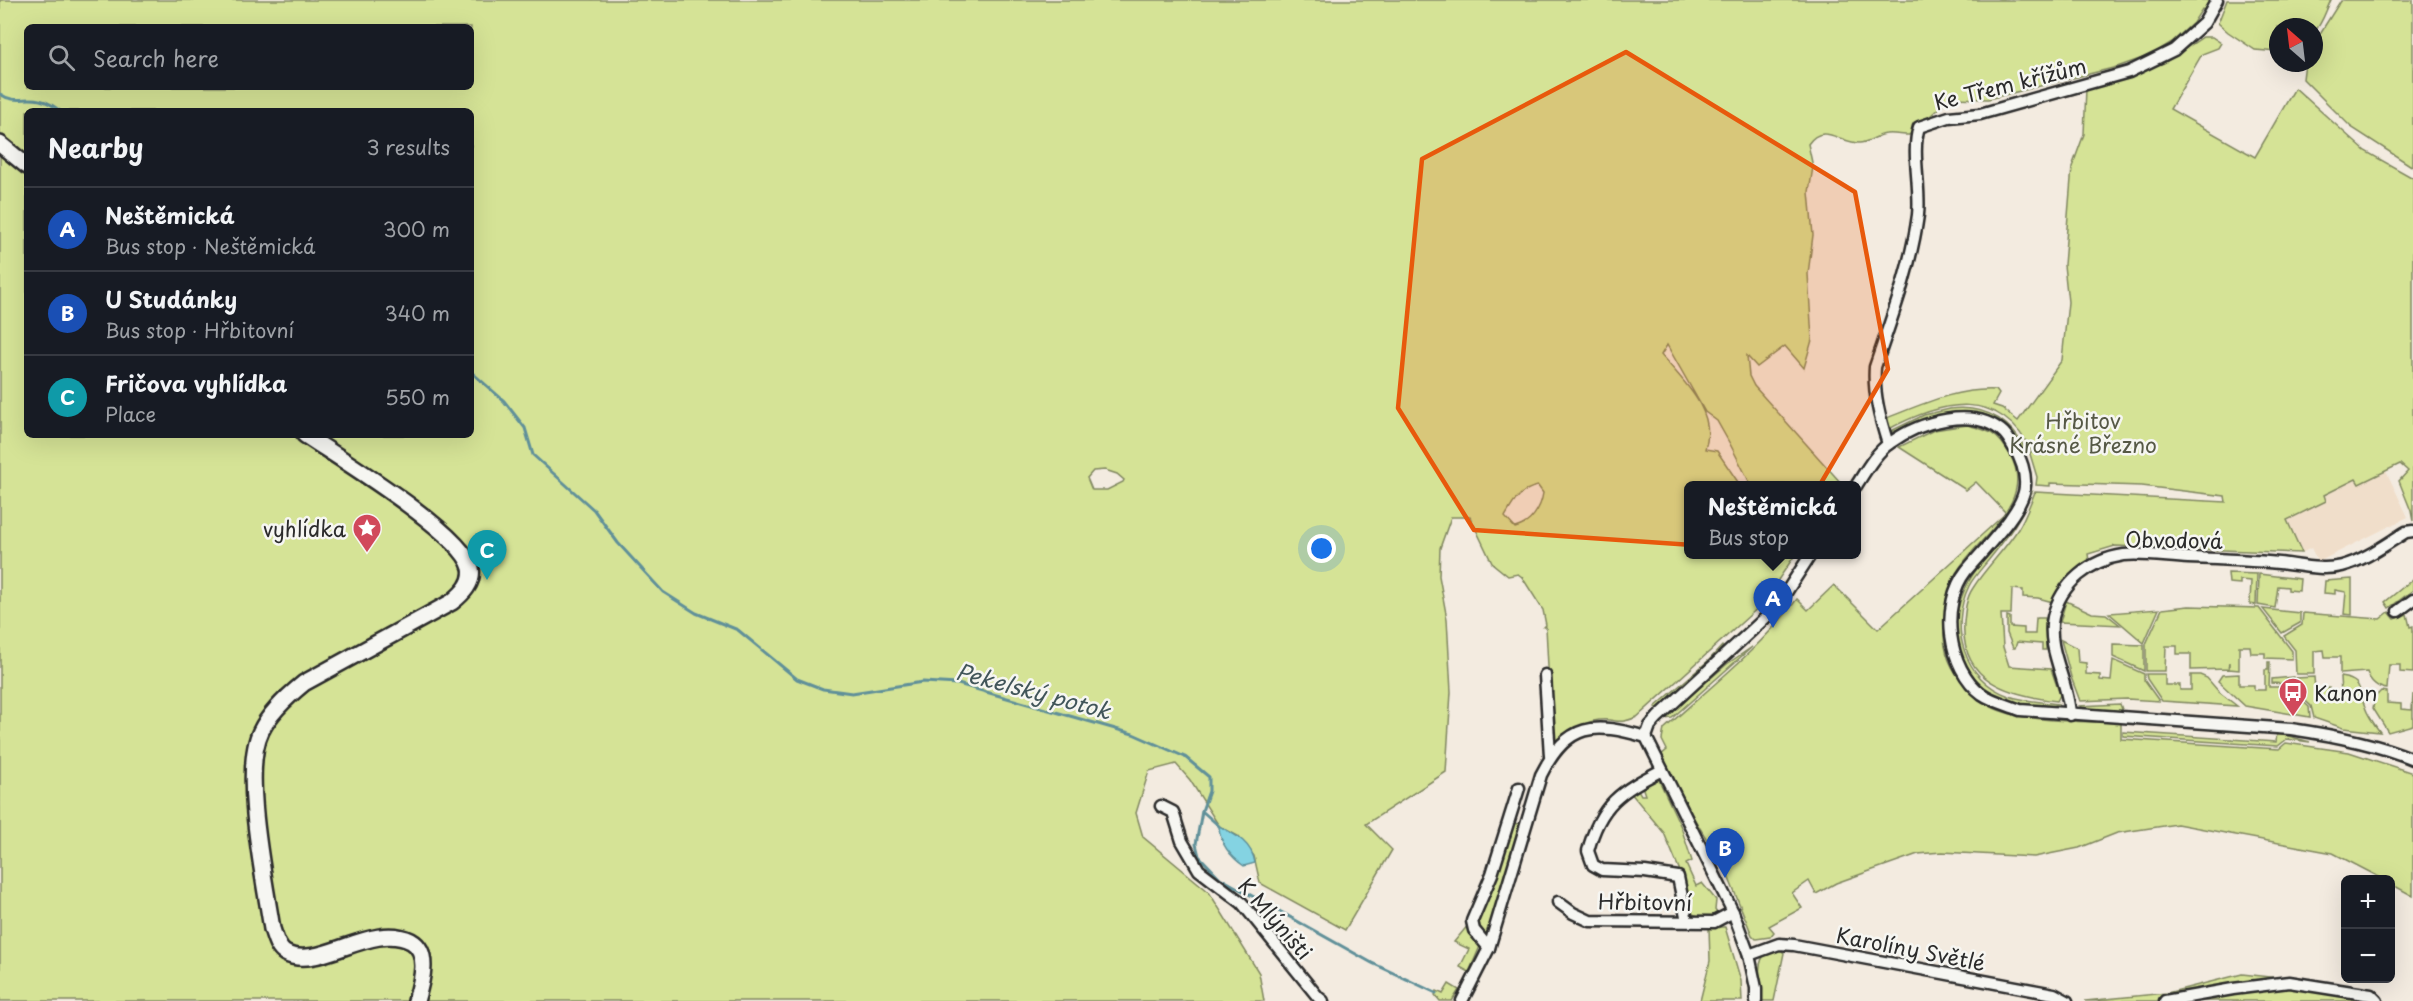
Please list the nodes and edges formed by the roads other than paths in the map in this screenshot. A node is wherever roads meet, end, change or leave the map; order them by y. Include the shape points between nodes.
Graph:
1 (2217, 0) edge
2 (0, 144) edge
3 (24, 164) edge
4 (310, 438) edge
5 (1888, 444) junction
6 (1860, 481) edge
7 (2413, 531) edge
8 (1808, 559) edge
9 (2413, 600) edge
10 (2398, 611) dead end
11 (1545, 675) dead end
12 (2070, 715) junction
13 (1646, 737) junction
14 (1550, 756) junction
15 (2413, 759) edge
16 (1662, 770) junction
17 (1519, 788) dead end
18 (1161, 806) dead end
19 (1558, 902) dead end
20 (1734, 912) junction
21 (1687, 921) junction
22 (1489, 948) junction
23 (1749, 955) junction
24 (416, 1001) edge
25 (1323, 1001) edge
26 (1462, 1001) edge
27 (1756, 1001) edge
28 (2067, 1001) edge
29 (2165, 1001) edge
30 (2378, 1001) edge

1 - 5 street, Ke Třem křížům via 2204,23 2174,50 2129,72 1919,127 1918,216 1905,277 1874,374
2 - 3 street
4 - 24 street via 404,501 465,553 472,570 464,593 442,608 304,683 272,714 260,732 254,756 252,783 272,929 279,946 299,957 377,936 400,936 417,944 422,955
5 - 6 street
5 - 12 street via 1919,427 1952,417 1989,423 2004,433 2020,458 2025,486 2022,500 1965,573 1953,597 1950,639 1960,669 1982,694 2020,710
7 - 12 street, Obvodová via 2341,567 2126,555 2103,560 2067,586 2053,618 2055,654 2070,702
8 - 13 street via 1776,608 1658,717
9 - 10 street
11 - 14 street
12 - 15 street via 2291,729 2374,746
13 - 14 street via 1597,726 1576,733
13 - 16 street, Hřbitovní
14 - 22 street
16 - 20 street, Hřbitovní
16 - 21 street via 1633,785 1606,808 1588,851 1593,865 1602,870 1678,877
17 - 22 street via 1492,874 1472,921 1474,930
18 - 25 street, K Mlýništi via 1173,812 1182,841 1199,870 1242,903
19 - 21 street, Hřbitovní via 1590,921
20 - 21 street, Hřbitovní via 1714,922
20 - 23 street, Hřbitovní
22 - 26 street
23 - 27 street, Hřbitovní
23 - 28 street, Karolíny Světlé via 1779,944 1794,945 2054,994
29 - 30 street via 2289,982 2371,995

